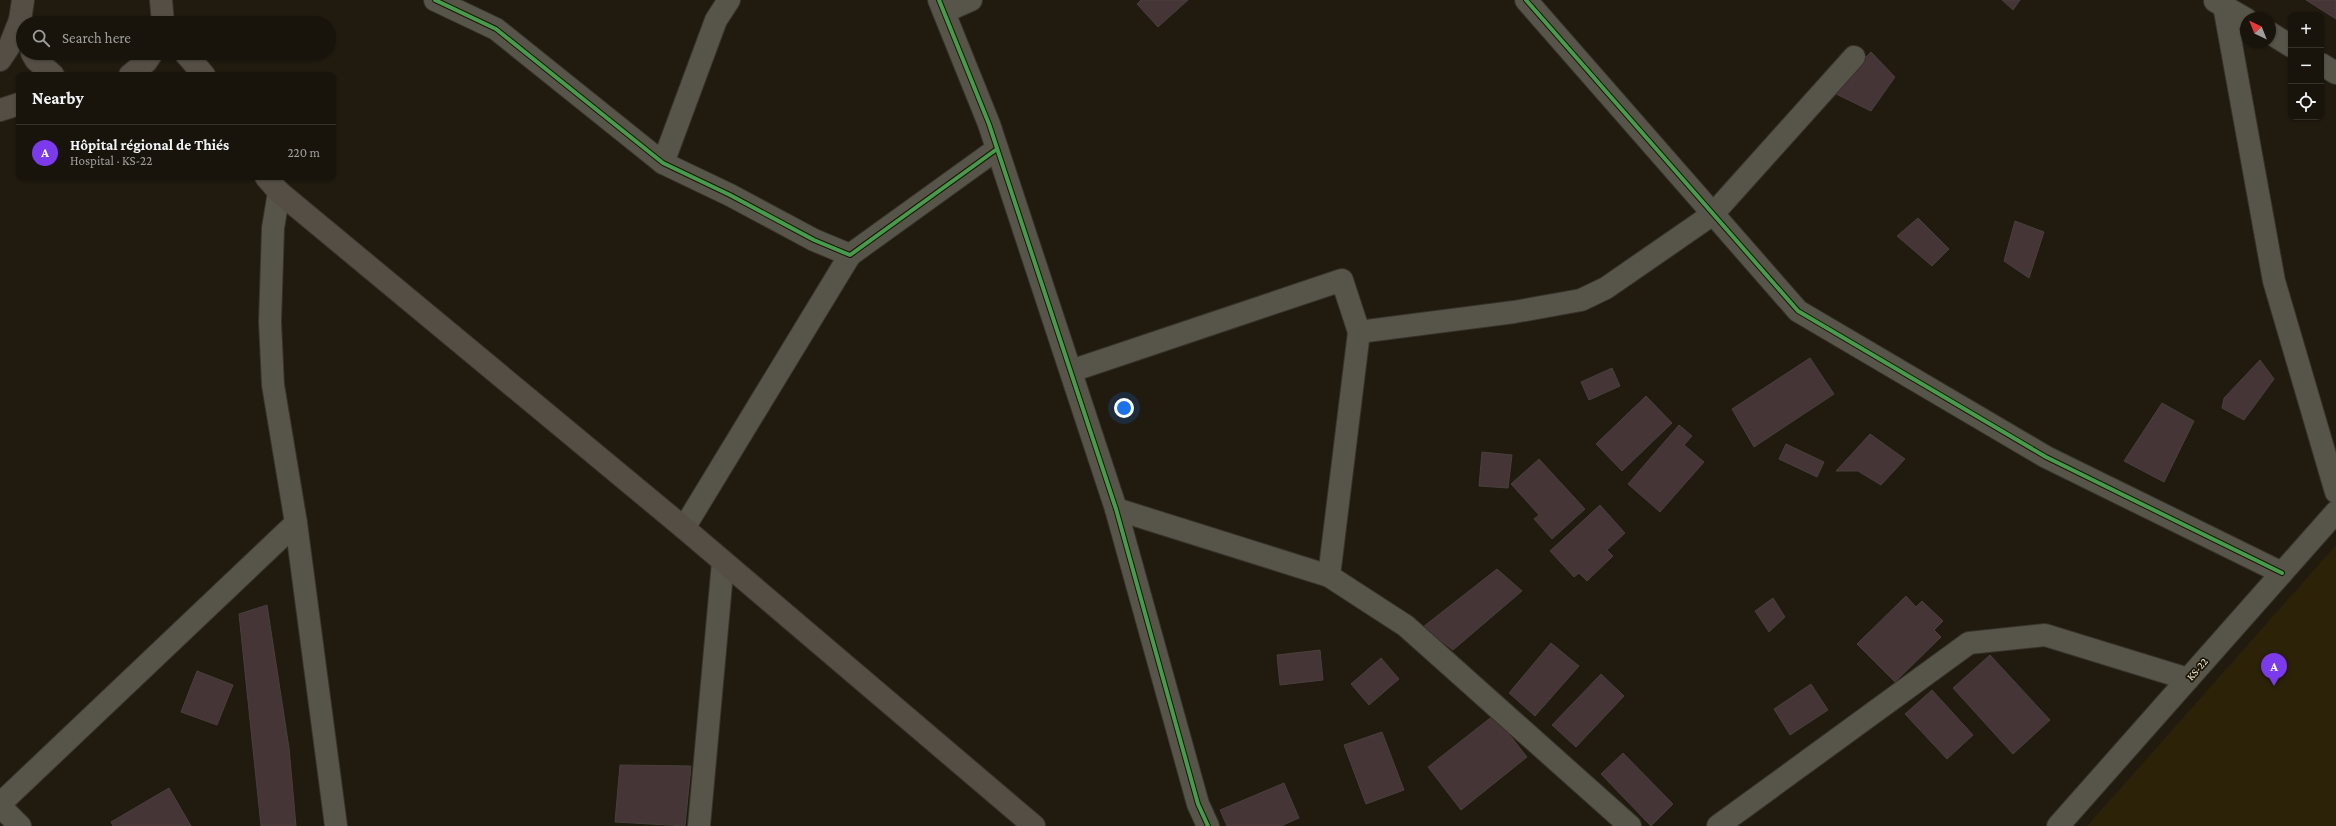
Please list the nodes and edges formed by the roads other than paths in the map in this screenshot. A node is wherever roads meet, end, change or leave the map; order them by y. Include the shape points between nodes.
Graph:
1 (435, 0) edge
2 (729, 0) edge
3 (971, 0) edge
4 (1526, 0) edge
5 (2220, 2) edge
6 (941, 6) edge
7 (2240, 15) edge
8 (16, 27) edge
9 (2276, 37) edge
10 (2288, 44) edge
11 (1854, 57) dead end
12 (0, 60) edge
13 (36, 60) edge
14 (147, 60) edge
15 (191, 60) edge
16 (2324, 66) edge
17 (50, 72) edge
18 (134, 72) edge
19 (201, 72) edge
20 (2336, 72) edge
21 (16, 105) edge
22 (0, 110) edge
23 (997, 149) junction
24 (663, 163) junction
25 (272, 184) edge
26 (1713, 214) junction
27 (850, 255) junction
28 (1358, 332) junction
29 (1071, 371) junction
30 (2336, 492) edge
31 (1116, 509) junction
32 (2336, 512) edge
33 (296, 523) junction
34 (684, 528) junction
35 (723, 562) junction
36 (2282, 574) junction
37 (1329, 576) junction
38 (2188, 679) junction
39 (0, 805) edge
40 (1026, 823) edge
41 (20, 826) edge
42 (336, 826) edge
43 (699, 826) edge
44 (1208, 826) edge
45 (1630, 826) edge
46 (1718, 826) edge
47 (2058, 826) edge

1 - 24 street via 496,29
2 - 24 street via 716,20
3 - 6 street
4 - 26 street
5 - 7 street
5 - 30 street via 2274,281
6 - 23 street
8 - 12 main road via 10,45
9 - 10 street
11 - 26 street
13 - 17 main road
14 - 18 main road
15 - 19 main road
16 - 20 street
21 - 22 main road
23 - 27 street
23 - 29 street
24 - 27 street via 814,240
25 - 33 street via 270,322 273,385
25 - 34 main road
26 - 28 street via 1606,288 1582,300 1514,312
26 - 36 street via 1798,311 2046,457
27 - 34 street
28 - 29 street via 1342,280
28 - 37 street
29 - 31 street
31 - 37 street
31 - 44 street via 1198,804
32 - 36 street, KS-22
33 - 39 street
33 - 42 street
34 - 35 main road
35 - 40 main road
35 - 43 street
36 - 38 street, KS-22
37 - 45 street via 1406,626
38 - 46 street via 2045,635 1969,643
38 - 47 street, KS-22
39 - 41 street

